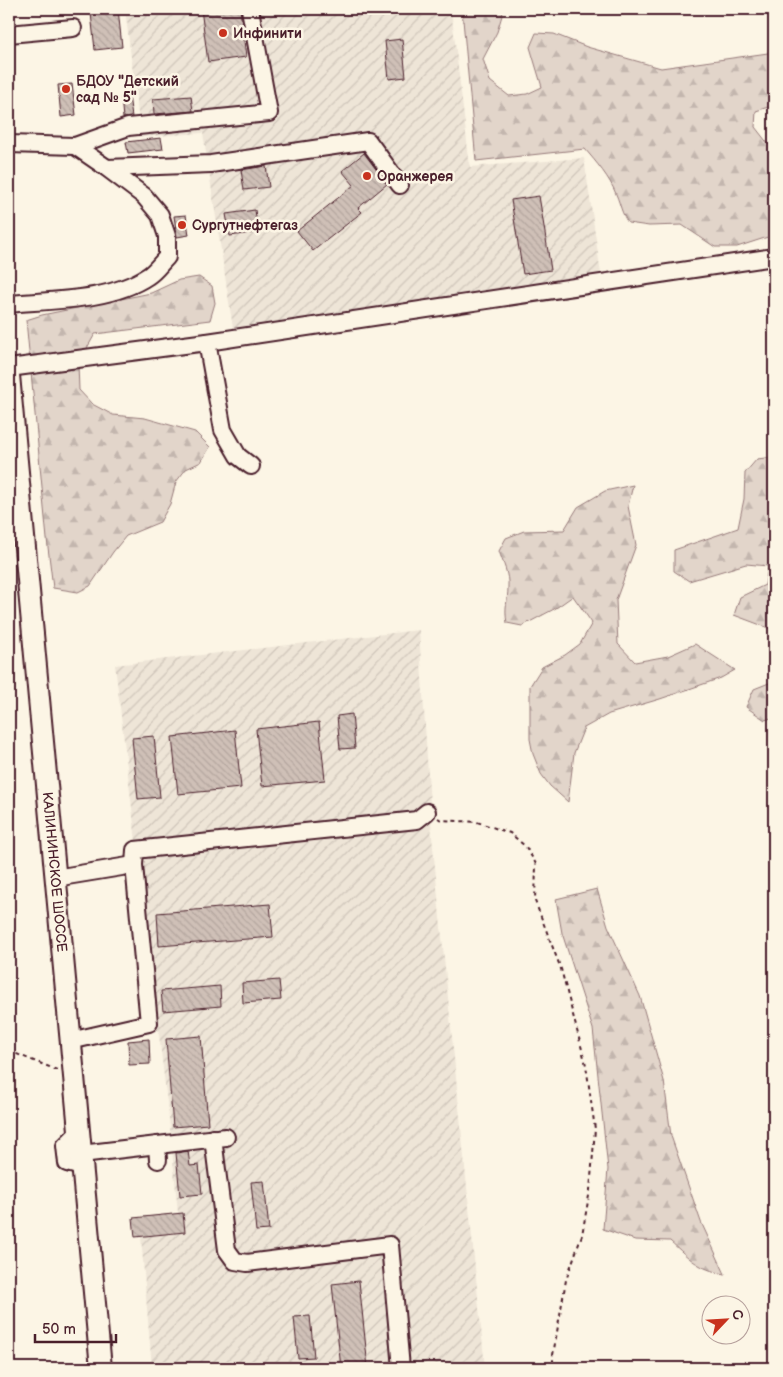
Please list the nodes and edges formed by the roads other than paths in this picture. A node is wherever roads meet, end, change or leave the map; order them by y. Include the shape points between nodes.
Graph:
1 (250, 9) edge
2 (73, 28) dead end
3 (9, 34) edge
4 (9, 144) edge
5 (75, 146) junction
6 (107, 168) junction
7 (400, 185) dead end
8 (774, 256) edge
9 (9, 304) edge
10 (207, 342) junction
11 (9, 368) edge
12 (9, 375) edge
13 (251, 466) dead end
14 (427, 812) road end
15 (134, 865) junction
16 (55, 878) junction
17 (70, 1041) junction
18 (81, 1161) junction
19 (100, 1368) edge
20 (401, 1368) edge

1 - 5 street via 269,113 128,127
2 - 3 street
4 - 5 street
5 - 6 street
6 - 7 street via 211,164 368,141
6 - 9 street via 144,196 160,215 167,236 168,257 148,276 125,288 97,295
8 - 10 street
10 - 11 street
10 - 13 street via 222,430 238,456
12 - 16 main road, КАЛИНИНСКОЕ ШОССЕ
14 - 15 street via 417,820 135,850
15 - 16 street
15 - 17 street via 149,1023
16 - 17 main road, КАЛИНИНСКОЕ ШОССЕ
17 - 18 main road, КАЛИНИНСКОЕ ШОССЕ
18 - 19 main road, КАЛИНИНСКОЕ ШОССЕ
18 - 20 street via 157,1153 220,1138 227,1250 235,1261 247,1263 390,1245

